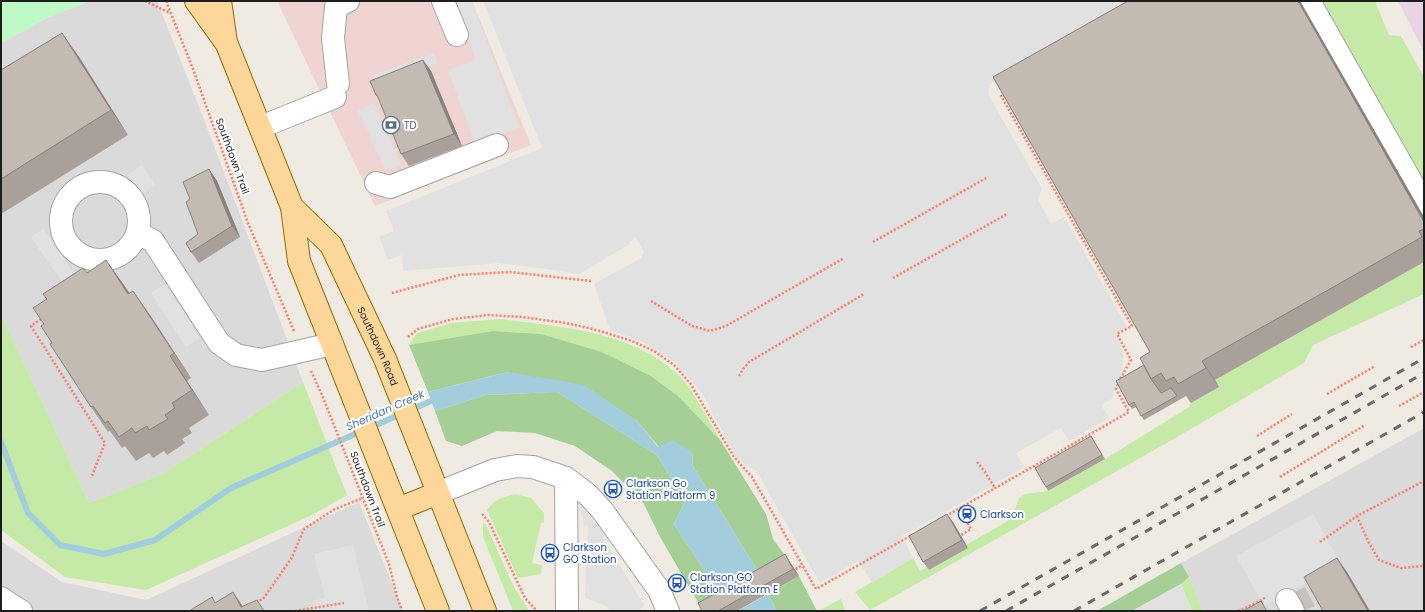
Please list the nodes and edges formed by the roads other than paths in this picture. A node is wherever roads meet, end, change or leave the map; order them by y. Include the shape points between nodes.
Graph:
1 (196, 1) edge
2 (220, 1) edge
3 (348, 1) edge
4 (443, 1) edge
5 (1309, 1) edge
6 (457, 35) dead end
7 (226, 42) junction
8 (260, 127) junction
9 (497, 145) dead end
10 (376, 183) dead end
11 (1424, 204) edge
12 (292, 207) junction
13 (138, 233) dead end
14 (332, 344) junction
15 (566, 478) junction
16 (438, 493) junction
17 (398, 509) junction
18 (1, 598) edge
19 (21, 611) edge
20 (438, 611) edge
21 (485, 611) edge
22 (567, 611) edge
23 (668, 611) edge

1 - 7 main road, Southdown Road
2 - 7 main road, Southdown Road
3 - 8 street via 336,7 336,90
4 - 6 street
5 - 11 street
7 - 8 main road, Southdown Road
8 - 12 main road, Southdown Road
9 - 10 street via 390,188
12 - 14 main road, Southdown Road via 299,261
12 - 16 main road, Southdown Road via 331,245 385,359
13 - 14 street via 153,241 219,344 236,355 262,360
14 - 17 main road, Southdown Road
15 - 16 street via 533,467 517,466 495,470
15 - 22 street
15 - 23 street via 602,510 659,590
16 - 17 main road
16 - 21 main road, Southdown Road
17 - 20 main road, Southdown Road
18 - 19 street

